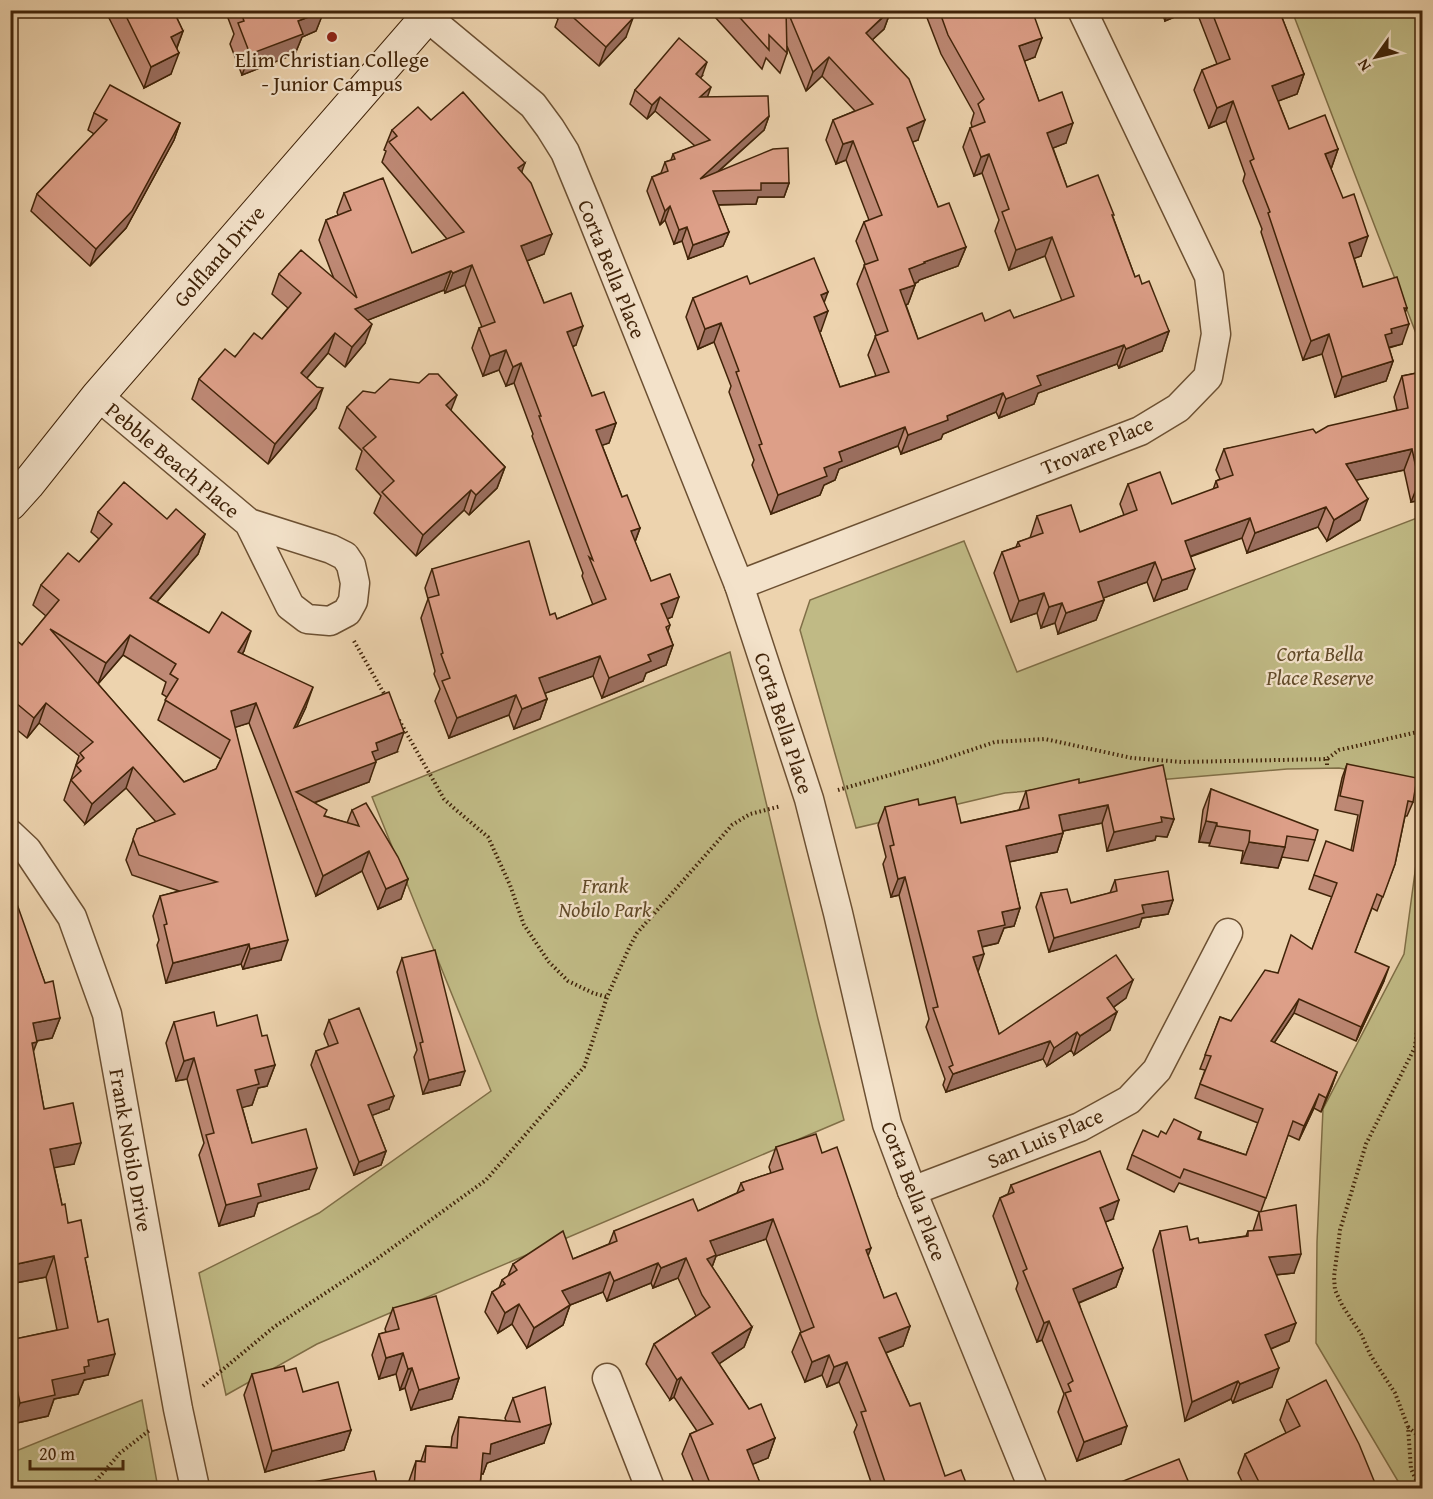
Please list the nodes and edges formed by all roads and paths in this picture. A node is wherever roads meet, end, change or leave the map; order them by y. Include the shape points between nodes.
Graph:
1 (1082, 10) edge
2 (429, 14) edge
3 (98, 396) junction
4 (16, 486) edge
5 (249, 524) junction
6 (739, 585) junction
7 (340, 616) junction
8 (386, 697) edge
9 (398, 718) edge
10 (1422, 731) edge
11 (1327, 759) junction
12 (1327, 768) dead end
13 (808, 799) junction
14 (10, 834) edge
15 (1228, 933) dead end
16 (607, 997) junction
17 (1422, 997) edge
18 (912, 1191) junction
19 (608, 1378) dead end
20 (178, 1409) junction
21 (1408, 1427) junction
22 (1422, 1438) edge
23 (90, 1488) edge
24 (195, 1488) edge
25 (650, 1488) edge
26 (1033, 1488) edge
27 (1420, 1488) edge

1 - 6 street, Trovare Place via 1209,276 1216,334 1208,377 1178,408 1140,431
2 - 3 street, Golfland Drive
2 - 6 street, Corta Bella Place via 533,105 565,152
3 - 4 street, Golfland Drive
3 - 5 street, Pebble Beach Place
5 - 7 street, Pebble Beach Place via 290,606 307,619 330,621
5 - 7 street, Pebble Beach Place via 345,556 355,583 353,601
6 - 13 street, Corta Bella Place
7 - 8 path
9 - 16 path via 444,799 488,837 524,925 549,962 568,981
10 - 11 path via 1339,750
11 - 12 path
11 - 13 path via 1182,762 1132,758 1045,739 994,742
13 - 16 path via 750,814 732,825 637,933
13 - 18 street, Corta Bella Place via 887,1124
14 - 20 street, Frank Nobilo Drive via 27,850 72,917 107,1014
15 - 18 street, San Luis Place via 1157,1070 1129,1100 1080,1128
16 - 20 path via 584,1067 486,1180 274,1327
17 - 21 path via 1415,1047 1365,1144 1340,1230 1334,1277 1342,1305 1395,1393
18 - 26 street, Corta Bella Place
19 - 25 street
20 - 23 path via 120,1453
20 - 24 street, Frank Nobilo Drive
21 - 22 path
21 - 27 path via 1411,1469

